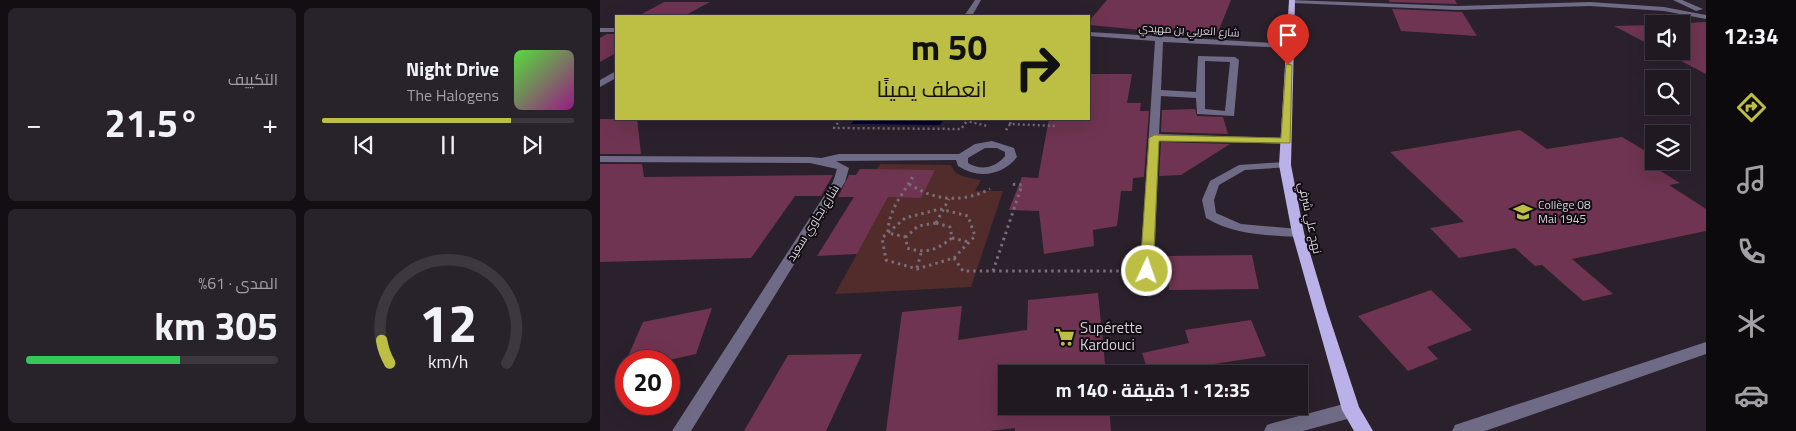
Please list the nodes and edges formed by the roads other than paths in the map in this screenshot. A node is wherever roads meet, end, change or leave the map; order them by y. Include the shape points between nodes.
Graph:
1 (978, 0) edge
2 (1479, 0) edge
3 (1580, 0) edge
4 (1604, 0) edge
5 (1623, 0) edge
6 (1629, 0) edge
7 (1676, 0) edge
8 (1292, 1) edge
9 (1572, 4) junction
10 (1590, 4) junction
11 (1488, 8) junction
12 (1703, 10) edge
13 (969, 15) edge
14 (1706, 17) edge
15 (600, 30) edge
16 (615, 30) edge
17 (1090, 34) edge
18 (1159, 40) junction
19 (1289, 46) junction
20 (615, 75) edge
21 (615, 82) edge
22 (602, 83) edge
23 (1156, 93) junction
24 (1201, 95) junction
25 (1154, 138) junction
26 (1286, 141) junction
27 (962, 157) junction
28 (600, 159) edge
29 (817, 161) junction
30 (1285, 165) junction
31 (1298, 233) junction
32 (1147, 271) road end
33 (1706, 348) edge
34 (1351, 410) junction
35 (681, 431) edge
36 (1273, 431) edge
37 (1364, 431) edge
38 (1461, 431) edge

1 - 13 street
2 - 11 street
3 - 9 street
4 - 10 street
5 - 10 street
6 - 12 street
7 - 12 street
8 - 11 street
8 - 19 main road, نهج علي شرفي
9 - 10 street
9 - 11 street
10 - 14 street via 1664,9
15 - 16 street
17 - 18 street, شارع العربي بن مهيدي
18 - 19 street, شارع العربي بن مهيدي
18 - 23 street
19 - 26 main road, نهج علي شرفي
20 - 22 street
21 - 22 street
23 - 24 street
23 - 25 street
24 - 24 street via 1200,112 1230,114 1234,60 1201,58
25 - 26 street
25 - 32 street
26 - 30 main road, نهج علي شرفي
27 - 27 street via 968,150 979,146 999,145 1010,150 1011,157 1006,164 989,170 970,169 962,164
27 - 29 street via 840,157
28 - 29 street, شارع بجاوي سعيد
29 - 35 street, شارع بجاوي سعيد via 843,168 839,182
30 - 31 main road, نهج علي شرفي
30 - 31 street via 1243,167 1214,183 1208,200 1210,215 1221,224
31 - 34 main road, نهج علي شرفي
33 - 38 street
34 - 36 street
34 - 37 main road, نهج علي شرفي

